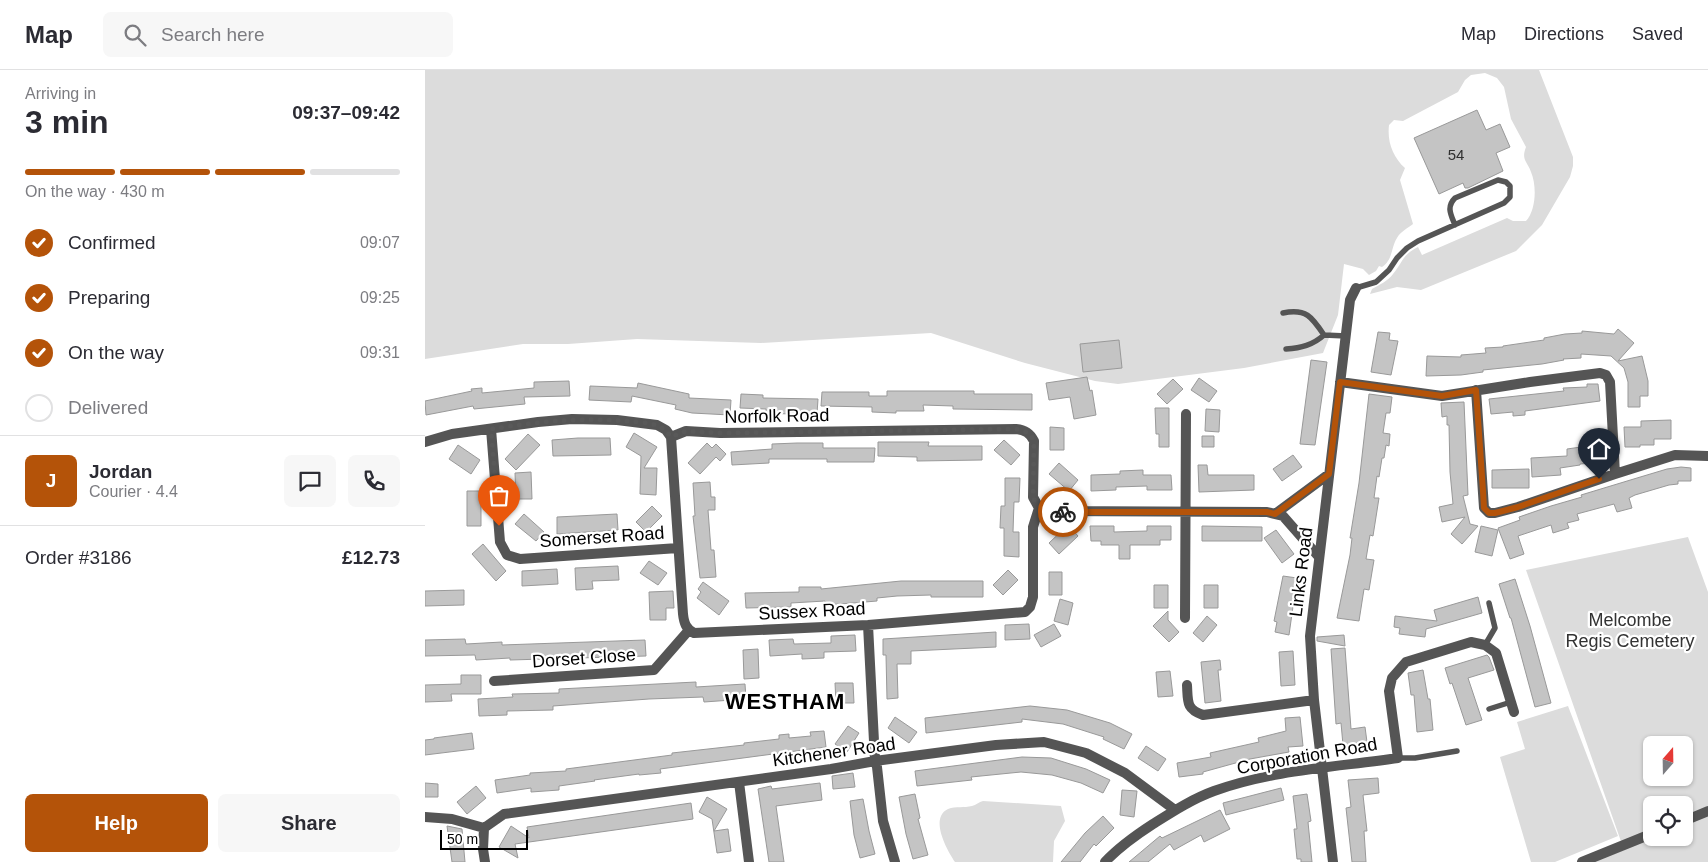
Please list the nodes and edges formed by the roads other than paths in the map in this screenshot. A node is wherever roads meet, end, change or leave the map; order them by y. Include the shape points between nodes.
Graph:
1 (1455, 225) junction
2 (1356, 288) joint
3 (1283, 313) dead end
4 (1324, 335) junction
5 (1346, 336) junction
6 (1286, 349) dead end
7 (1340, 382) junction
8 (1476, 390) junction
9 (1187, 414) dead end
10 (491, 429) junction
11 (671, 437) junction
12 (425, 442) edge
13 (1708, 456) edge
14 (1329, 474) junction
15 (1615, 474) junction
16 (1039, 508) junction
17 (1186, 513) junction
18 (1275, 514) junction
19 (678, 548) junction
20 (1319, 557) junction
21 (1489, 603) dead end
22 (1185, 618) dead end
23 (867, 625) junction
24 (689, 630) junction
25 (1485, 645) junction
26 (494, 681) dead end
27 (1187, 685) dead end
28 (1314, 700) junction
29 (1513, 707) joint
30 (1489, 709) dead end
31 (1457, 751) dead end
32 (1398, 758) junction
33 (875, 762) junction
34 (1322, 769) junction
35 (739, 782) junction
36 (1175, 810) junction
37 (1708, 811) edge
38 (425, 817) edge
39 (1693, 817) edge
40 (484, 828) junction
41 (1643, 837) edge
42 (485, 862) edge
43 (749, 862) edge
44 (895, 862) edge
45 (1105, 862) edge
46 (1333, 862) edge
47 (1582, 862) edge

1 - 1 lane, Links Road via 1450,209 1455,198 1493,181 1503,180 1510,186 1510,196 1504,203
1 - 2 lane, Links Road via 1407,248 1376,282
2 - 5 street, Links Road
3 - 4 lane via 1303,312 1315,321
4 - 5 lane
4 - 6 lane via 1307,346
5 - 7 street, Links Road
7 - 8 street via 1442,396
7 - 14 street, Links Road
8 - 15 street via 1600,373 1606,375 1610,382
8 - 15 street via 1483,500 1489,513 1518,507
9 - 17 street
10 - 11 street via 572,419 617,420 657,425
10 - 12 street via 452,434
10 - 19 street, Somerset Road via 500,542 507,555 520,559
11 - 16 street, Norfolk Road via 686,431 1024,430 1034,441 1033,497
11 - 19 street
13 - 15 street via 1675,455
14 - 18 street
14 - 20 street, Links Road
16 - 17 street via 1049,512
16 - 23 street, Sussex Road via 1033,527 1033,597 1025,612
17 - 18 street
17 - 22 street
18 - 20 street via 1283,516
19 - 24 street via 683,614
20 - 28 street, Links Road via 1310,636
21 - 25 lane via 1495,628
23 - 24 street, Sussex Road via 699,634
23 - 33 street
24 - 26 street, Dorset Close via 654,670
25 - 29 street via 1496,653
25 - 32 street, Corporation Road via 1471,642 1406,662 1398,670 1389,691
27 - 28 street via 1190,707 1193,712 1203,715
28 - 34 street, Links Road
29 - 30 lane
31 - 32 lane
32 - 34 street, Corporation Road
33 - 35 street, Kitchener Road
33 - 36 street, Kitchener Road via 996,745 1044,742 1085,753 1125,773
33 - 44 street via 883,821
34 - 36 street, Corporation Road via 1247,780
34 - 46 street, Links Road
35 - 40 street, Kitchener Road via 504,814
35 - 43 street
36 - 45 street, Corporation Road via 1123,845
37 - 39 street
38 - 40 street via 452,819
40 - 42 street
41 - 47 street

